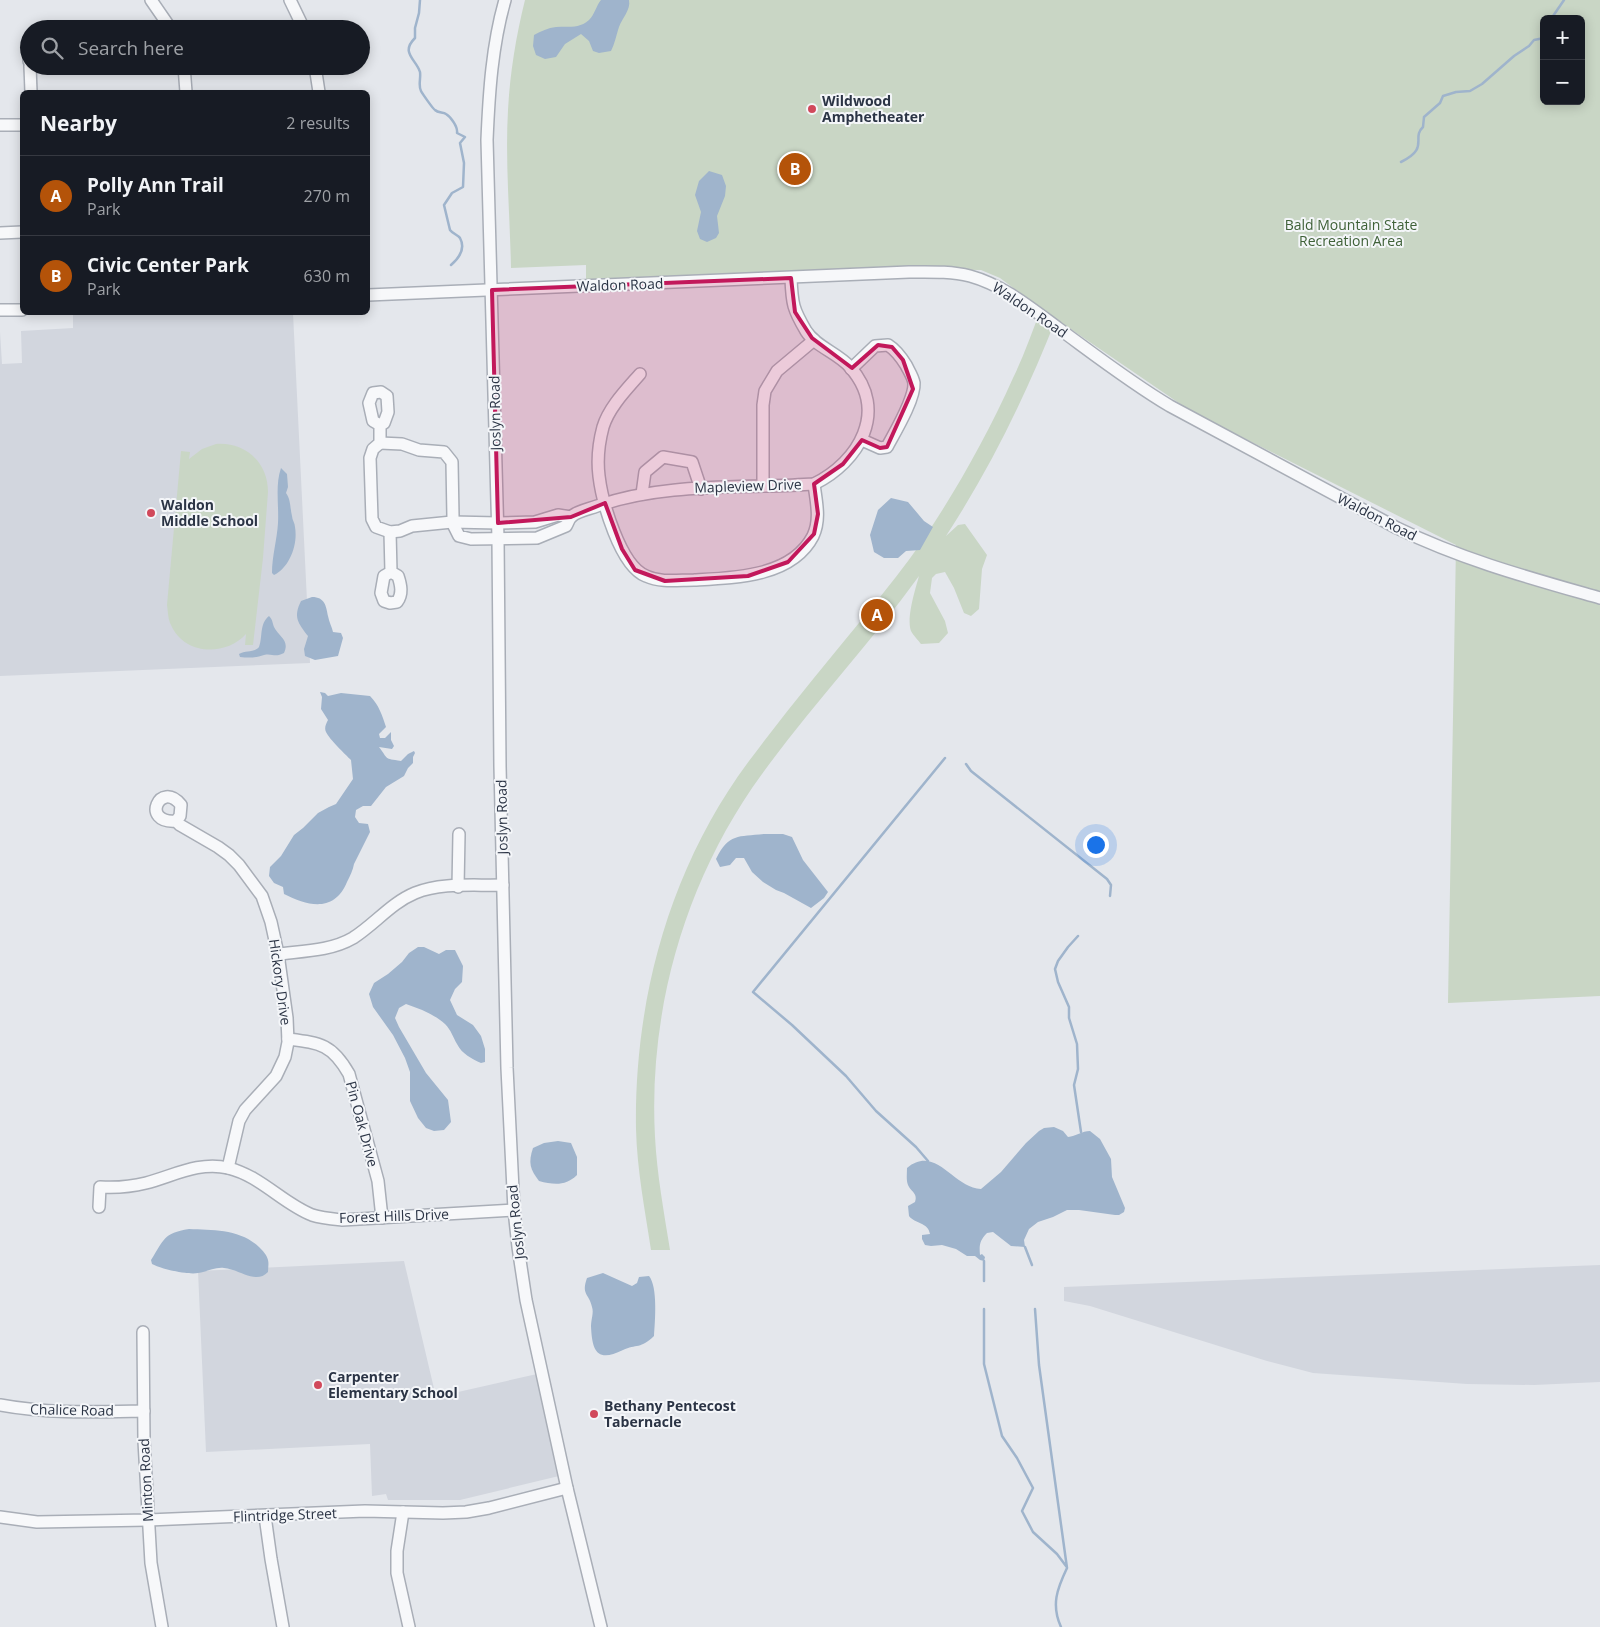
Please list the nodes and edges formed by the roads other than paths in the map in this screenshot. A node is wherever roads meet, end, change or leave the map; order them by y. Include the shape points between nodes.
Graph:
1 (152, 0) edge
2 (290, 0) edge
3 (505, 0) edge
4 (165, 20) edge
5 (300, 20) edge
6 (32, 75) edge
7 (185, 75) edge
8 (316, 75) edge
9 (31, 90) edge
10 (186, 90) edge
11 (319, 90) edge
12 (0, 125) edge
13 (20, 125) edge
14 (20, 232) edge
15 (0, 233) edge
16 (791, 278) junction
17 (492, 290) junction
18 (370, 295) edge
19 (0, 310) edge
20 (20, 310) edge
21 (814, 340) junction
22 (852, 369) junction
23 (640, 374) dead end
24 (380, 424) dead end
25 (862, 440) junction
26 (380, 443) junction
27 (814, 484) junction
28 (763, 486) junction
29 (701, 488) junction
30 (642, 494) junction
31 (605, 503) junction
32 (571, 517) junction
33 (452, 522) junction
34 (535, 522) junction
35 (498, 523) junction
36 (390, 532) junction
37 (498, 538) junction
38 (537, 538) junction
39 (391, 572) dead end
40 (1600, 598) edge
41 (176, 821) dead end
42 (459, 834) dead end
43 (503, 885) junction
44 (458, 887) junction
45 (278, 954) junction
46 (288, 1038) junction
47 (228, 1168) junction
48 (99, 1207) dead end
49 (514, 1210) junction
50 (382, 1218) junction
51 (143, 1332) dead end
52 (0, 1405) edge
53 (144, 1411) junction
54 (568, 1488) junction
55 (403, 1512) junction
56 (266, 1516) junction
57 (0, 1517) edge
58 (148, 1520) junction
59 (162, 1627) edge
60 (283, 1627) edge
61 (409, 1627) edge
62 (601, 1627) edge

1 - 4 street
2 - 5 street
3 - 17 street, Joslyn Road via 496,37 489,96
6 - 9 street
7 - 10 street
8 - 11 street
12 - 13 street
14 - 15 street
16 - 17 street, Waldon Road
16 - 21 street, Mapleview Drive via 795,312
16 - 40 street, Waldon Road via 941,272 982,280 1019,300 1163,402 1390,524 1472,560
17 - 18 street, Waldon Road
17 - 35 street, Joslyn Road
19 - 20 street
21 - 22 street, Mapleview Drive
21 - 28 street via 777,372 765,391
22 - 25 street, Mapleview Drive via 860,379 868,403
22 - 25 street via 875,346 888,345 903,360 914,383 904,414 887,447 880,448
23 - 31 street via 614,406 604,425 599,475
24 - 26 street
25 - 27 street, Mapleview Drive via 843,464
26 - 33 street via 438,450 448,455 452,462
26 - 36 street via 370,458 372,519 376,527
27 - 28 street, Mapleview Drive
27 - 31 street via 818,514 814,534 806,547 788,562 748,576 724,579 665,581 635,570 614,534
28 - 29 street, Mapleview Drive
29 - 30 street, Mapleview Drive
29 - 30 street via 692,462 663,456 645,472
30 - 31 street, Mapleview Drive
31 - 32 street, Mapleview Drive
32 - 34 street, Mapleview Drive via 558,515
32 - 38 street, Mapleview Drive via 566,526
33 - 35 street, Mapleview Drive
33 - 36 street
33 - 37 street, Mapleview Drive via 459,536
34 - 35 street, Mapleview Drive
34 - 38 street
35 - 37 street, Joslyn Road
36 - 39 street
37 - 38 street, Mapleview Drive
37 - 43 street, Joslyn Road
41 - 45 street, Hickory Drive via 229,855 254,884 271,922
42 - 44 street
43 - 44 street
43 - 49 street, Joslyn Road
44 - 45 street via 429,889 404,898 352,938 339,944
45 - 46 street, Hickory Drive
46 - 47 street, Hickory Drive via 285,1058 276,1076 248,1106 239,1121
46 - 50 street, Pin Oak Drive via 316,1042 329,1049 342,1061 349,1074 378,1181
47 - 48 street, Forest Hills Drive via 202,1167 122,1188 100,1187
47 - 50 street, Forest Hills Drive via 246,1174 311,1214 342,1220
49 - 50 street, Forest Hills Drive
49 - 54 street, Joslyn Road via 526,1300
51 - 53 street, Minton Road
52 - 53 street, Chalice Road via 24,1410
53 - 58 street, Minton Road
54 - 55 street, Flintridge Street via 466,1512
54 - 62 street, Joslyn Road
55 - 56 street, Flintridge Street
55 - 61 street via 397,1573
56 - 58 street, Flintridge Street
56 - 60 street
57 - 58 street, Flintridge Street via 37,1522
58 - 59 street, Minton Road via 151,1563

